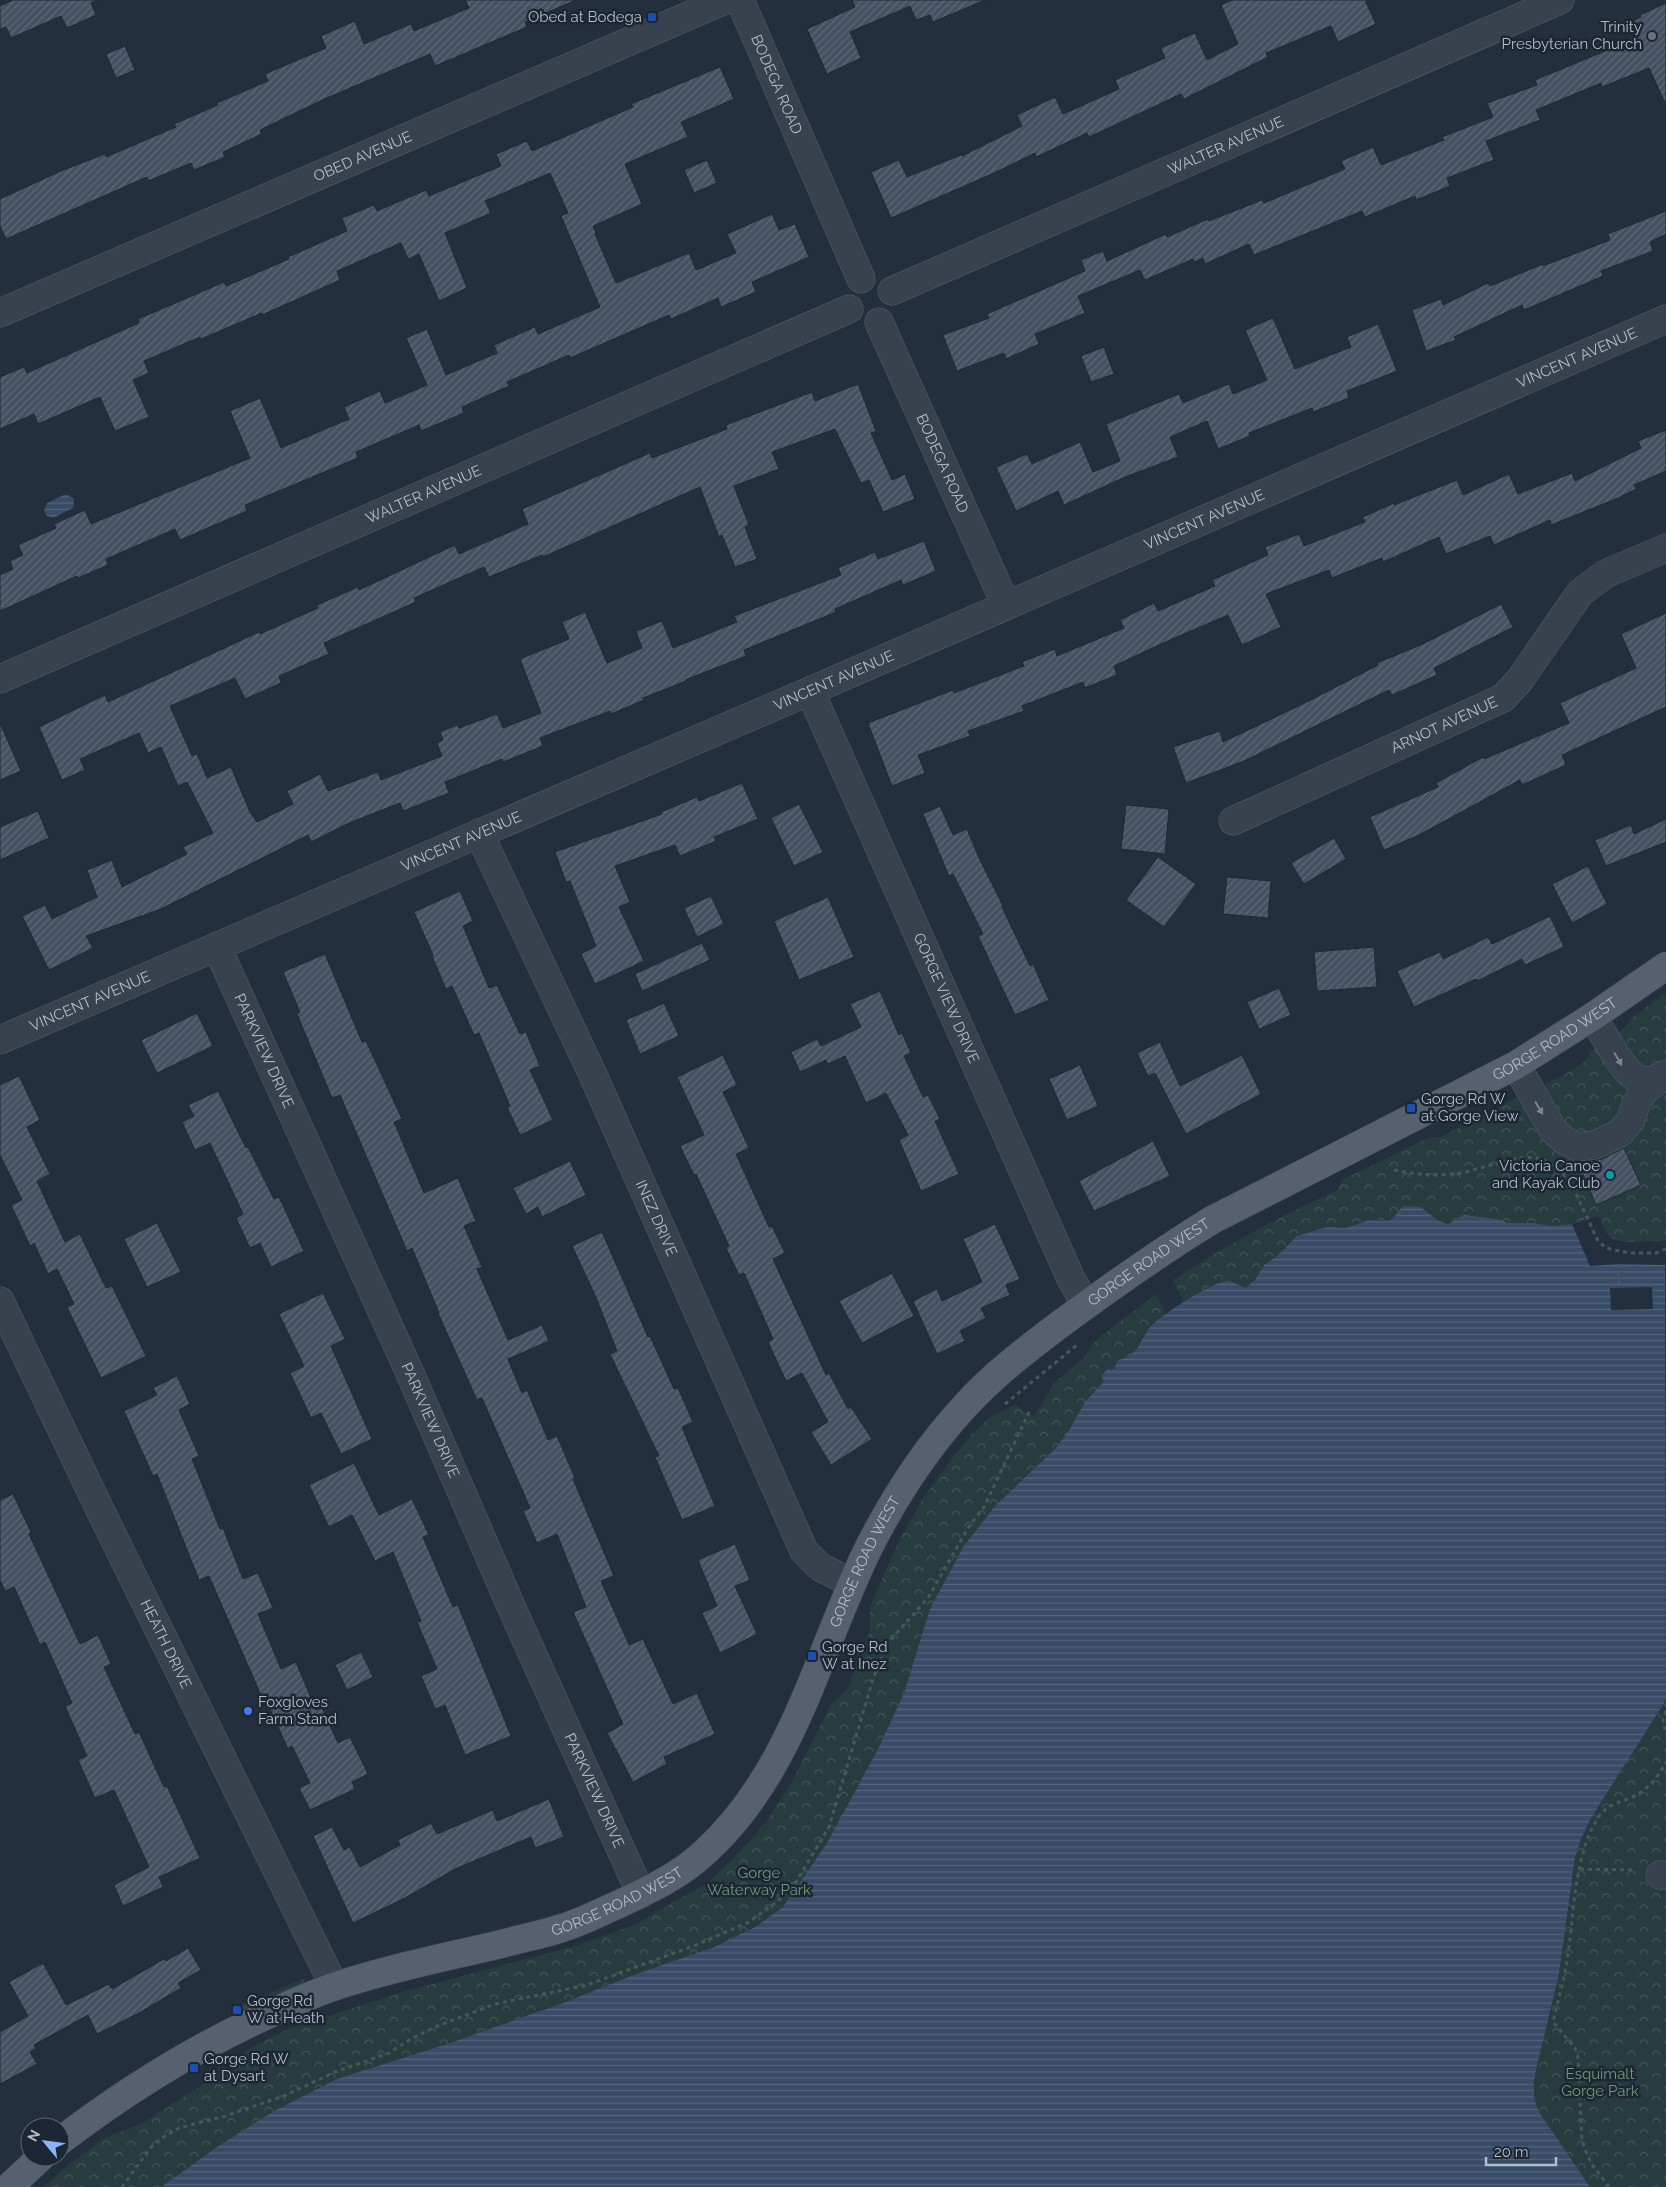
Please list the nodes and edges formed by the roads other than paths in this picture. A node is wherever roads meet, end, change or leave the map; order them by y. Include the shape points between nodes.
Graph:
1 (725, 0) edge
2 (740, 0) edge
3 (1560, 0) edge
4 (861, 279) junction
5 (892, 291) junction
6 (849, 309) junction
7 (0, 313) edge
8 (1666, 319) edge
9 (879, 322) junction
10 (1666, 548) edge
11 (1006, 605) junction
12 (0, 679) edge
13 (810, 691) junction
14 (1233, 821) dead end
15 (480, 833) junction
16 (217, 947) junction
17 (1666, 966) edge
18 (1592, 1017) junction
19 (0, 1040) edge
20 (1516, 1065) junction
21 (1662, 1077) edge
22 (0, 1301) edge
23 (1086, 1305) junction
24 (852, 1584) junction
25 (641, 1894) junction
26 (334, 1986) junction
27 (70, 2134) edge
28 (30, 2167) edge
29 (9, 2187) edge

1 - 7 street, OBED AVENUE
2 - 4 street, BODEGA ROAD
3 - 5 street, WALTER AVENUE
4 - 5 street via 879,278
4 - 6 street via 849,292
5 - 9 street via 892,309
6 - 9 street via 862,322
6 - 12 street, WALTER AVENUE
8 - 11 street, VINCENT AVENUE
9 - 11 street, BODEGA ROAD
10 - 14 street, ARNOT AVENUE via 1605,574 1580,592 1519,681 1503,698
11 - 13 street, VINCENT AVENUE
13 - 15 street, VINCENT AVENUE
13 - 23 street, GORGE VIEW DRIVE via 1071,1279
15 - 16 street, VINCENT AVENUE
15 - 24 street, INEZ DRIVE via 593,1075 804,1551 820,1567
16 - 19 street, VINCENT AVENUE
16 - 25 street, PARKVIEW DRIVE
17 - 18 main road, GORGE ROAD WEST
18 - 20 main road, GORGE ROAD WEST
18 -> 21 street via 1623,1067 1634,1078 1646,1082
20 -> 21 street via 1553,1130 1577,1147 1595,1145 1620,1134 1631,1120 1644,1091
20 - 23 main road, GORGE ROAD WEST via 1212,1220
22 - 26 street, HEATH DRIVE
23 - 24 main road, GORGE ROAD WEST via 1001,1371 959,1413 902,1488
24 - 25 main road, GORGE ROAD WEST via 796,1721 752,1798 704,1853 678,1873
25 - 26 main road, GORGE ROAD WEST via 561,1929
26 - 27 main road, GORGE ROAD WEST via 244,2025 194,2052 131,2090
28 - 29 main road

